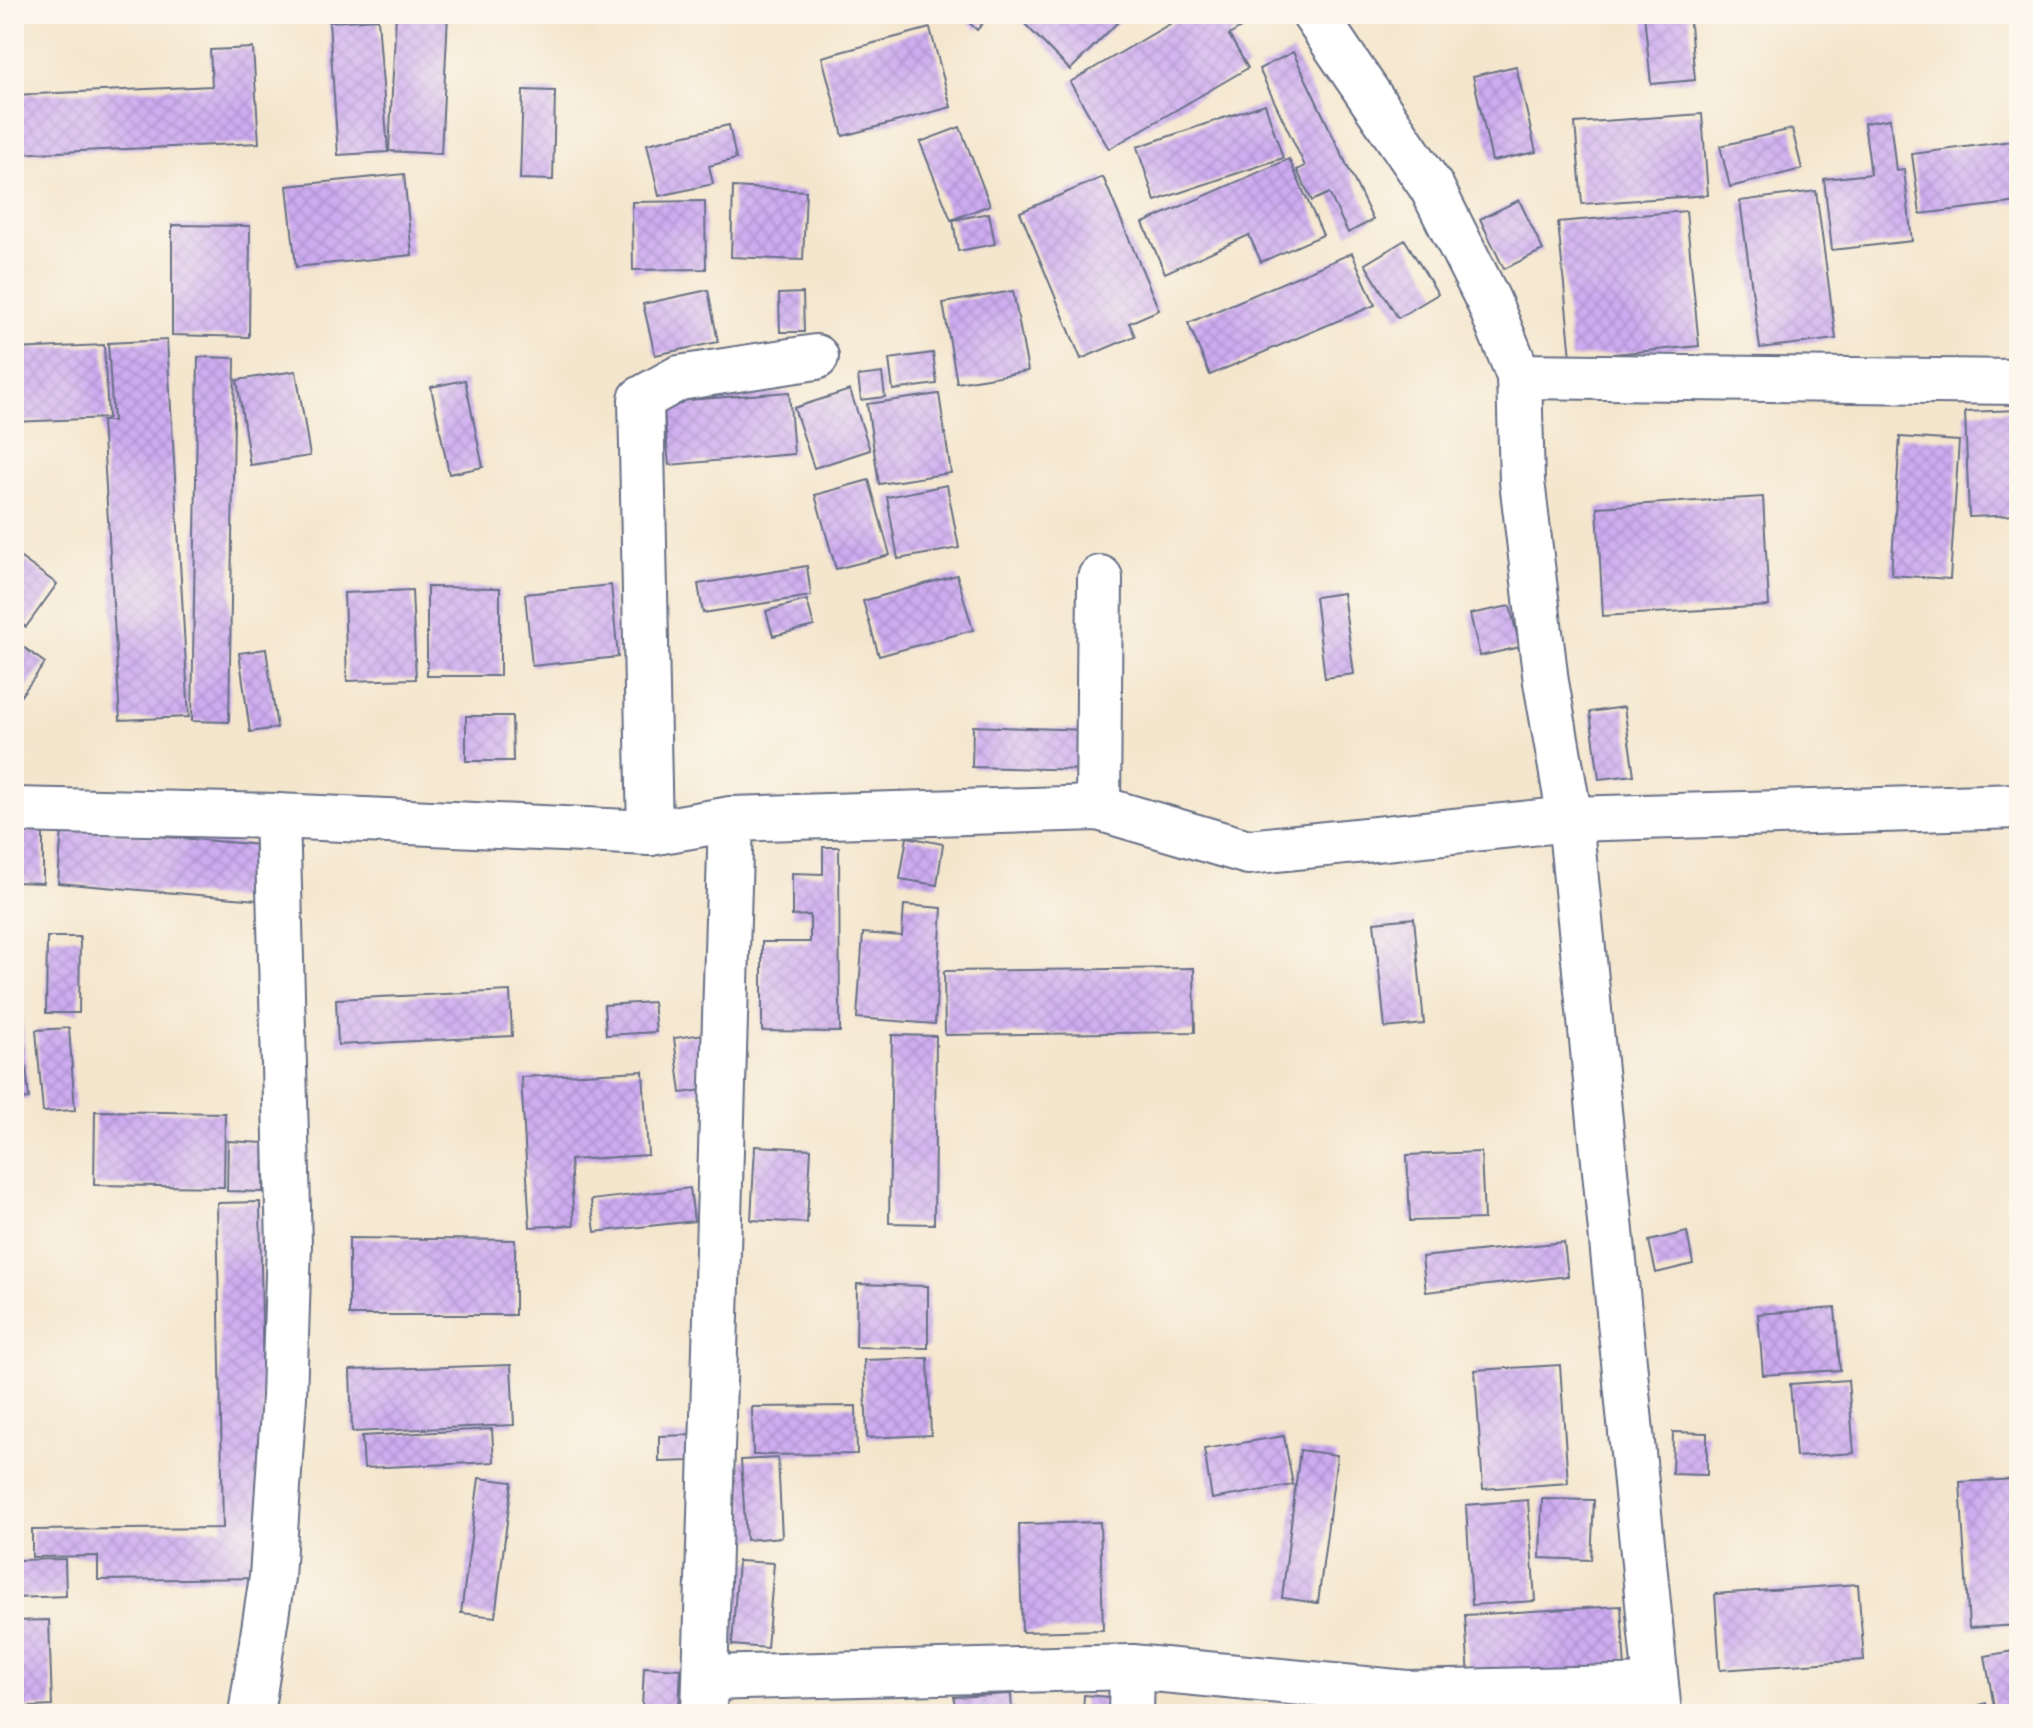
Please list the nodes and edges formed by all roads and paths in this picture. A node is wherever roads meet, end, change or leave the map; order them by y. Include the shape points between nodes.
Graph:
1 (1314, 14) edge
2 (816, 357) dead end
3 (1519, 376) junction
4 (2019, 382) edge
5 (1100, 578) dead end
6 (2019, 806) edge
7 (1098, 808) junction
8 (14, 810) edge
9 (277, 816) junction
10 (731, 819) junction
11 (1570, 819) junction
12 (650, 833) junction
13 (1132, 1667) junction
14 (705, 1696) edge
15 (1658, 1701) edge
16 (251, 1714) edge
17 (1131, 1714) edge

1 - 3 street via 1432,188
2 - 12 street via 679,378 641,399
3 - 4 street
3 - 11 street via 1522,481 1546,682
5 - 7 street
6 - 11 street
7 - 10 street
7 - 11 street via 1248,852
8 - 9 street
9 - 12 street
9 - 16 street via 289,1244 272,1577
10 - 12 street
10 - 14 street
11 - 15 street
13 - 14 street
13 - 15 street via 1407,1693
13 - 17 street

